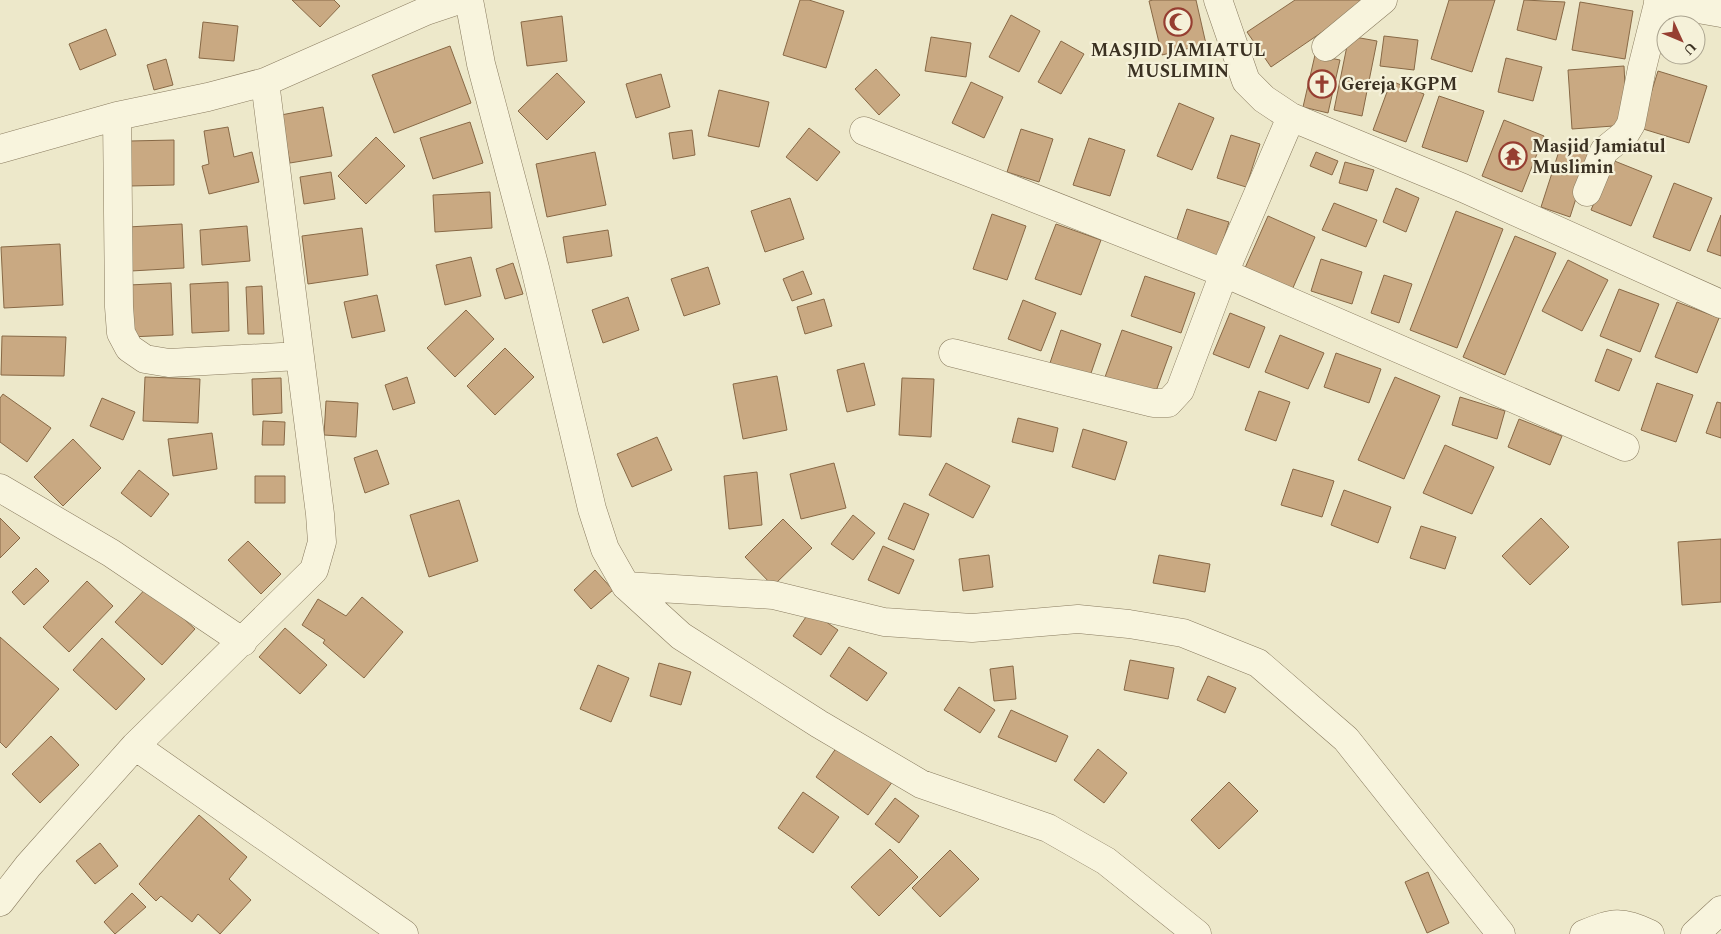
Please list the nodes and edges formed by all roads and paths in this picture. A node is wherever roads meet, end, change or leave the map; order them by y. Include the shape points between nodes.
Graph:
1 (459, 0) edge
2 (469, 0) edge
3 (1218, 0) edge
4 (1383, 0) edge
5 (1658, 1) edge
6 (415, 6) edge
7 (1721, 12) edge
8 (1326, 47) dead end
9 (265, 82) junction
10 (116, 116) junction
11 (1291, 116) junction
12 (864, 132) dead end
13 (0, 149) edge
14 (1587, 192) dead end
15 (1224, 273) junction
16 (1721, 304) edge
17 (953, 353) dead end
18 (300, 356) junction
19 (1625, 447) dead end
20 (0, 488) edge
21 (626, 586) junction
22 (243, 642) junction
23 (135, 746) junction
24 (0, 902) edge
25 (1721, 910) edge
26 (404, 934) edge
27 (1197, 934) edge
28 (1501, 934) edge
29 (1584, 934) edge
30 (1650, 934) edge
31 (1695, 934) edge

1 - 6 street
2 - 21 street via 481,64 535,268 592,509 605,549
3 - 11 street via 1246,81 1264,99
4 - 8 street
5 - 7 street
5 - 14 street via 1631,124 1626,134 1604,151
6 - 9 street
9 - 10 street
9 - 18 street
10 - 13 street
10 - 18 street via 119,307 121,333 129,348 145,359 169,363
11 - 15 street
11 - 16 street via 1463,188
12 - 15 street
15 - 17 street via 1180,390 1168,403 1153,403
15 - 19 street
18 - 22 street via 322,542 314,570
20 - 22 street via 111,553
21 - 27 street via 681,636 819,724 921,784 1048,828 1106,860
21 - 28 street via 773,595 884,622 972,628 1078,619 1129,624 1192,636 1258,663 1346,739
22 - 23 street
23 - 24 street
23 - 26 street
25 - 31 street
29 - 30 street via 1605,925 1628,924

